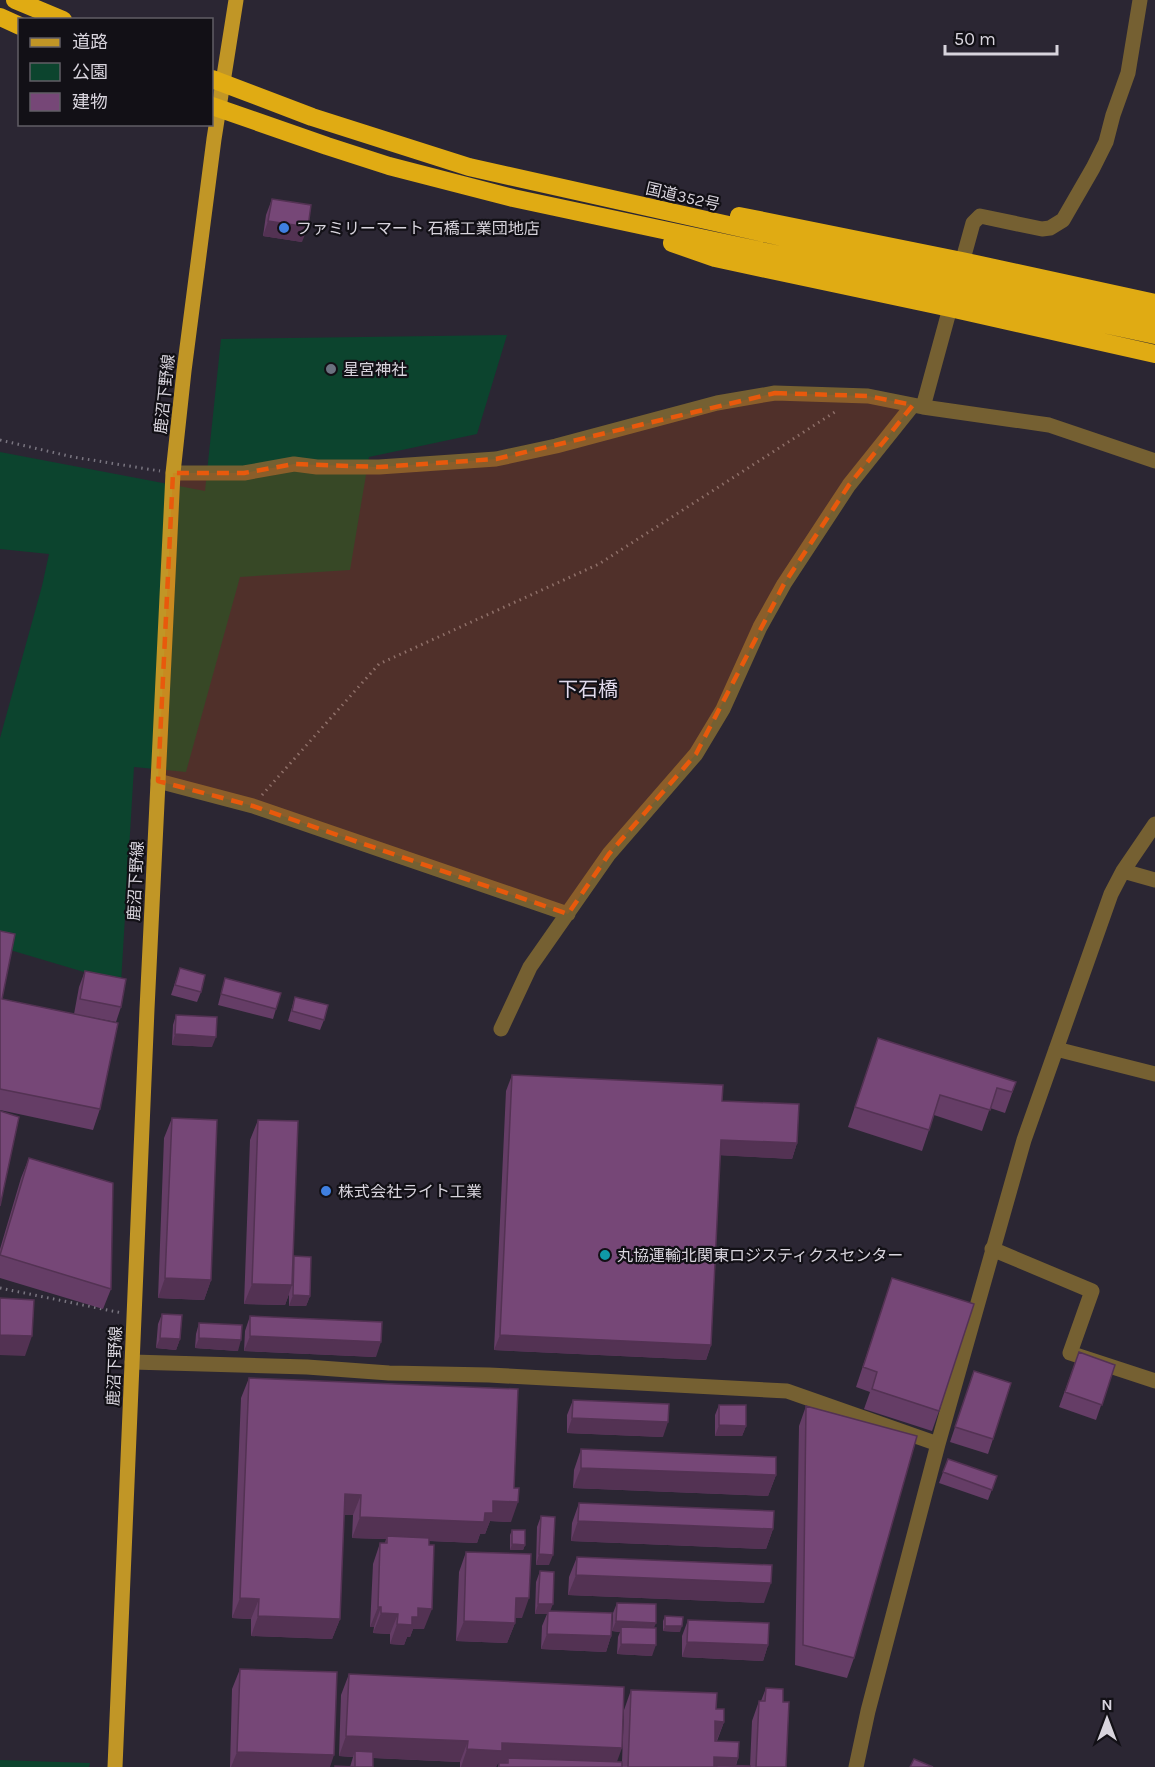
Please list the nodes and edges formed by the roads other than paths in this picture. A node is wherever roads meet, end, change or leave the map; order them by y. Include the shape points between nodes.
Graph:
1 (15, 0) edge
2 (236, 0) edge
3 (1140, 0) edge
4 (0, 17) edge
5 (56, 18) edge
6 (18, 25) edge
7 (217, 81) edge
8 (215, 107) edge
9 (213, 124) edge
10 (213, 126) edge
11 (518, 179) junction
12 (513, 198) junction
13 (956, 284) junction
14 (1155, 303) edge
15 (1155, 318) edge
16 (1155, 335) edge
17 (1155, 354) edge
18 (918, 406) junction
19 (1155, 461) edge
20 (173, 473) junction
21 (158, 781) junction
22 (1155, 824) edge
23 (1123, 871) junction
24 (1155, 880) edge
25 (568, 914) junction
26 (501, 1029) dead end
27 (1056, 1049) junction
28 (1155, 1074) edge
29 (992, 1249) junction
30 (132, 1362) junction
31 (1155, 1381) edge
32 (938, 1444) junction
33 (115, 1767) edge
34 (856, 1767) edge

1 - 5 highway
2 - 7 main road, 鹿沼下野線
3 - 13 street via 1128,73 1106,142 1063,220 1042,229 980,216 973,223
4 - 6 highway
7 - 8 main road, 鹿沼下野線
7 - 11 highway via 312,117
8 - 9 main road, 鹿沼下野線
8 - 12 highway via 379,162
10 - 20 main road, 鹿沼下野線
11 - 12 highway
11 - 13 highway via 600,197 739,215
12 - 13 highway via 598,218 715,258
13 - 14 highway
13 - 15 highway
13 - 16 highway
13 - 17 highway
13 - 18 street
18 - 19 street via 1049,425
18 - 20 street via 860,396 775,393 496,459 379,467 294,464 244,473
18 - 25 street via 849,485 784,584 723,709 696,754 609,854
20 - 21 main road, 鹿沼下野線
21 - 25 street via 253,806
21 - 30 main road, 鹿沼下野線
22 - 23 street
23 - 24 street
23 - 27 street via 1111,894
25 - 26 street via 530,968
27 - 28 street
27 - 29 street
29 - 31 street via 1092,1291 1070,1353
29 - 32 street
30 - 32 street via 787,1391
30 - 33 main road, 鹿沼下野線
32 - 34 street

